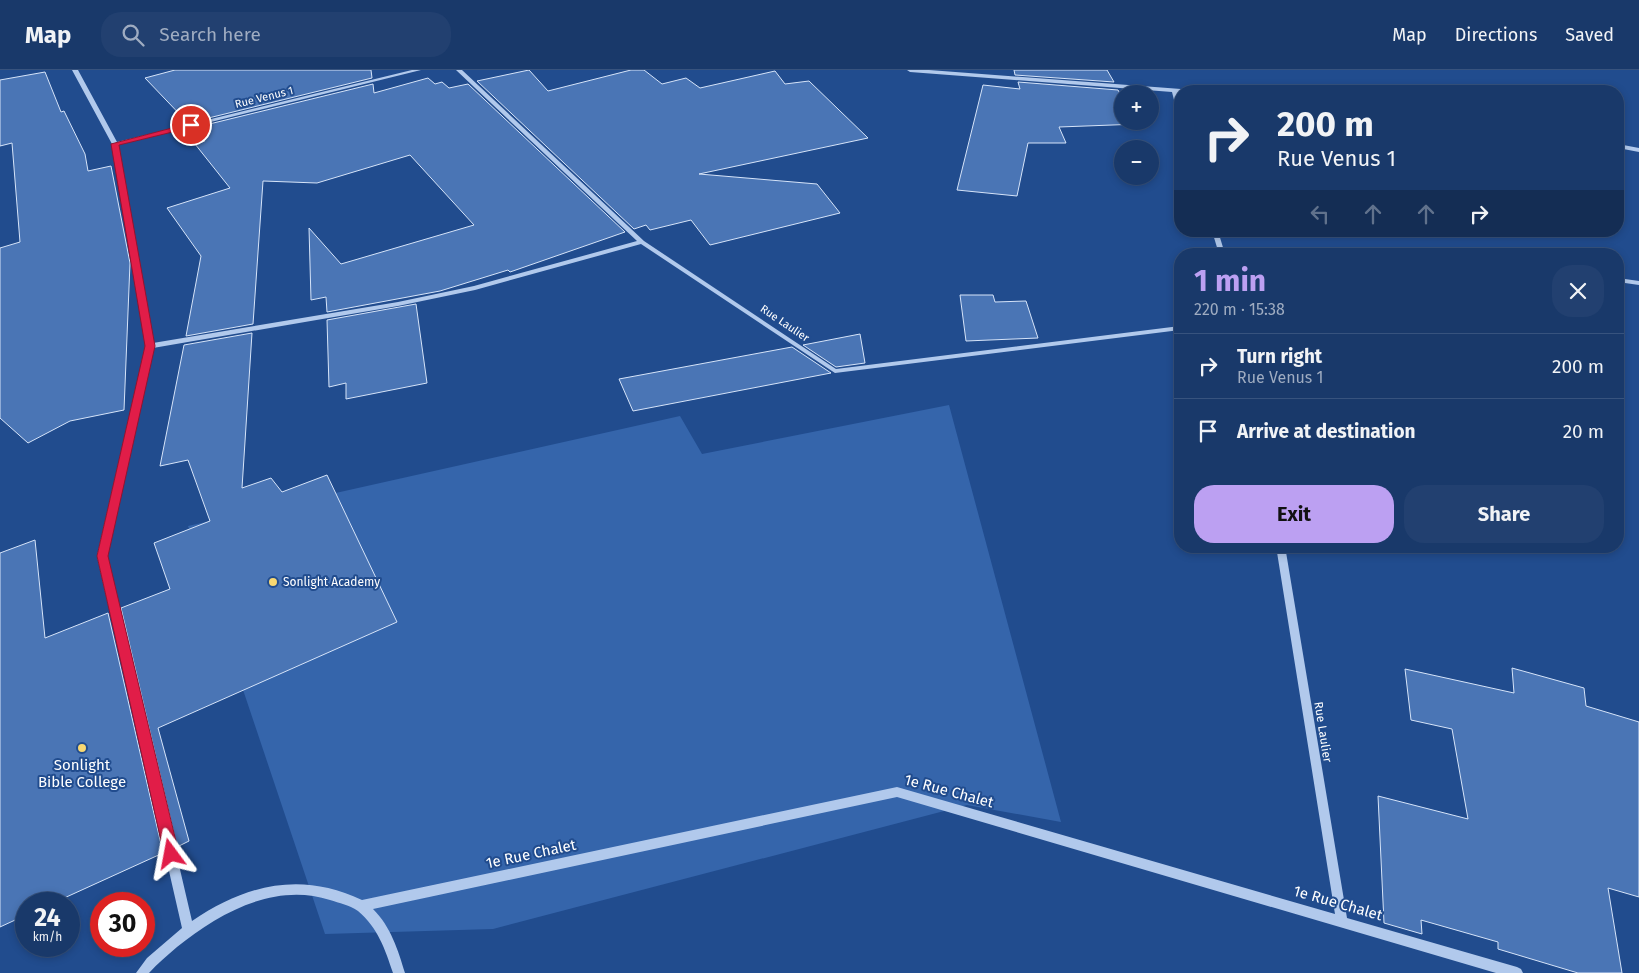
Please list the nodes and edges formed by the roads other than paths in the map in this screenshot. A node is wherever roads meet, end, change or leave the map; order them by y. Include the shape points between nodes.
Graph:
1 (75, 70) edge
2 (418, 70) edge
3 (459, 70) edge
4 (910, 70) edge
5 (1174, 91) edge
6 (115, 144) junction
7 (1624, 147) edge
8 (1639, 150) edge
9 (642, 242) junction
10 (1624, 281) edge
11 (1639, 283) edge
12 (1174, 329) edge
13 (150, 346) junction
14 (1281, 553) edge
15 (362, 906) junction
16 (1342, 921) junction
17 (188, 929) junction
18 (142, 973) edge
19 (399, 973) edge
20 (1516, 973) edge

1 - 6 street
2 - 6 street, Rue Venus 1
3 - 9 street, Rue Laulier
4 - 5 street
6 - 13 street
7 - 8 street
9 - 12 street, Rue Laulier via 835,371
9 - 13 street via 475,288
10 - 11 street
13 - 17 street via 102,556
14 - 16 street, Rue Laulier
15 - 16 street, 1e Rue Chalet via 897,792
15 - 17 street via 326,890 283,889 236,902
15 - 19 street via 387,934
16 - 20 street, 1e Rue Chalet
17 - 18 street

